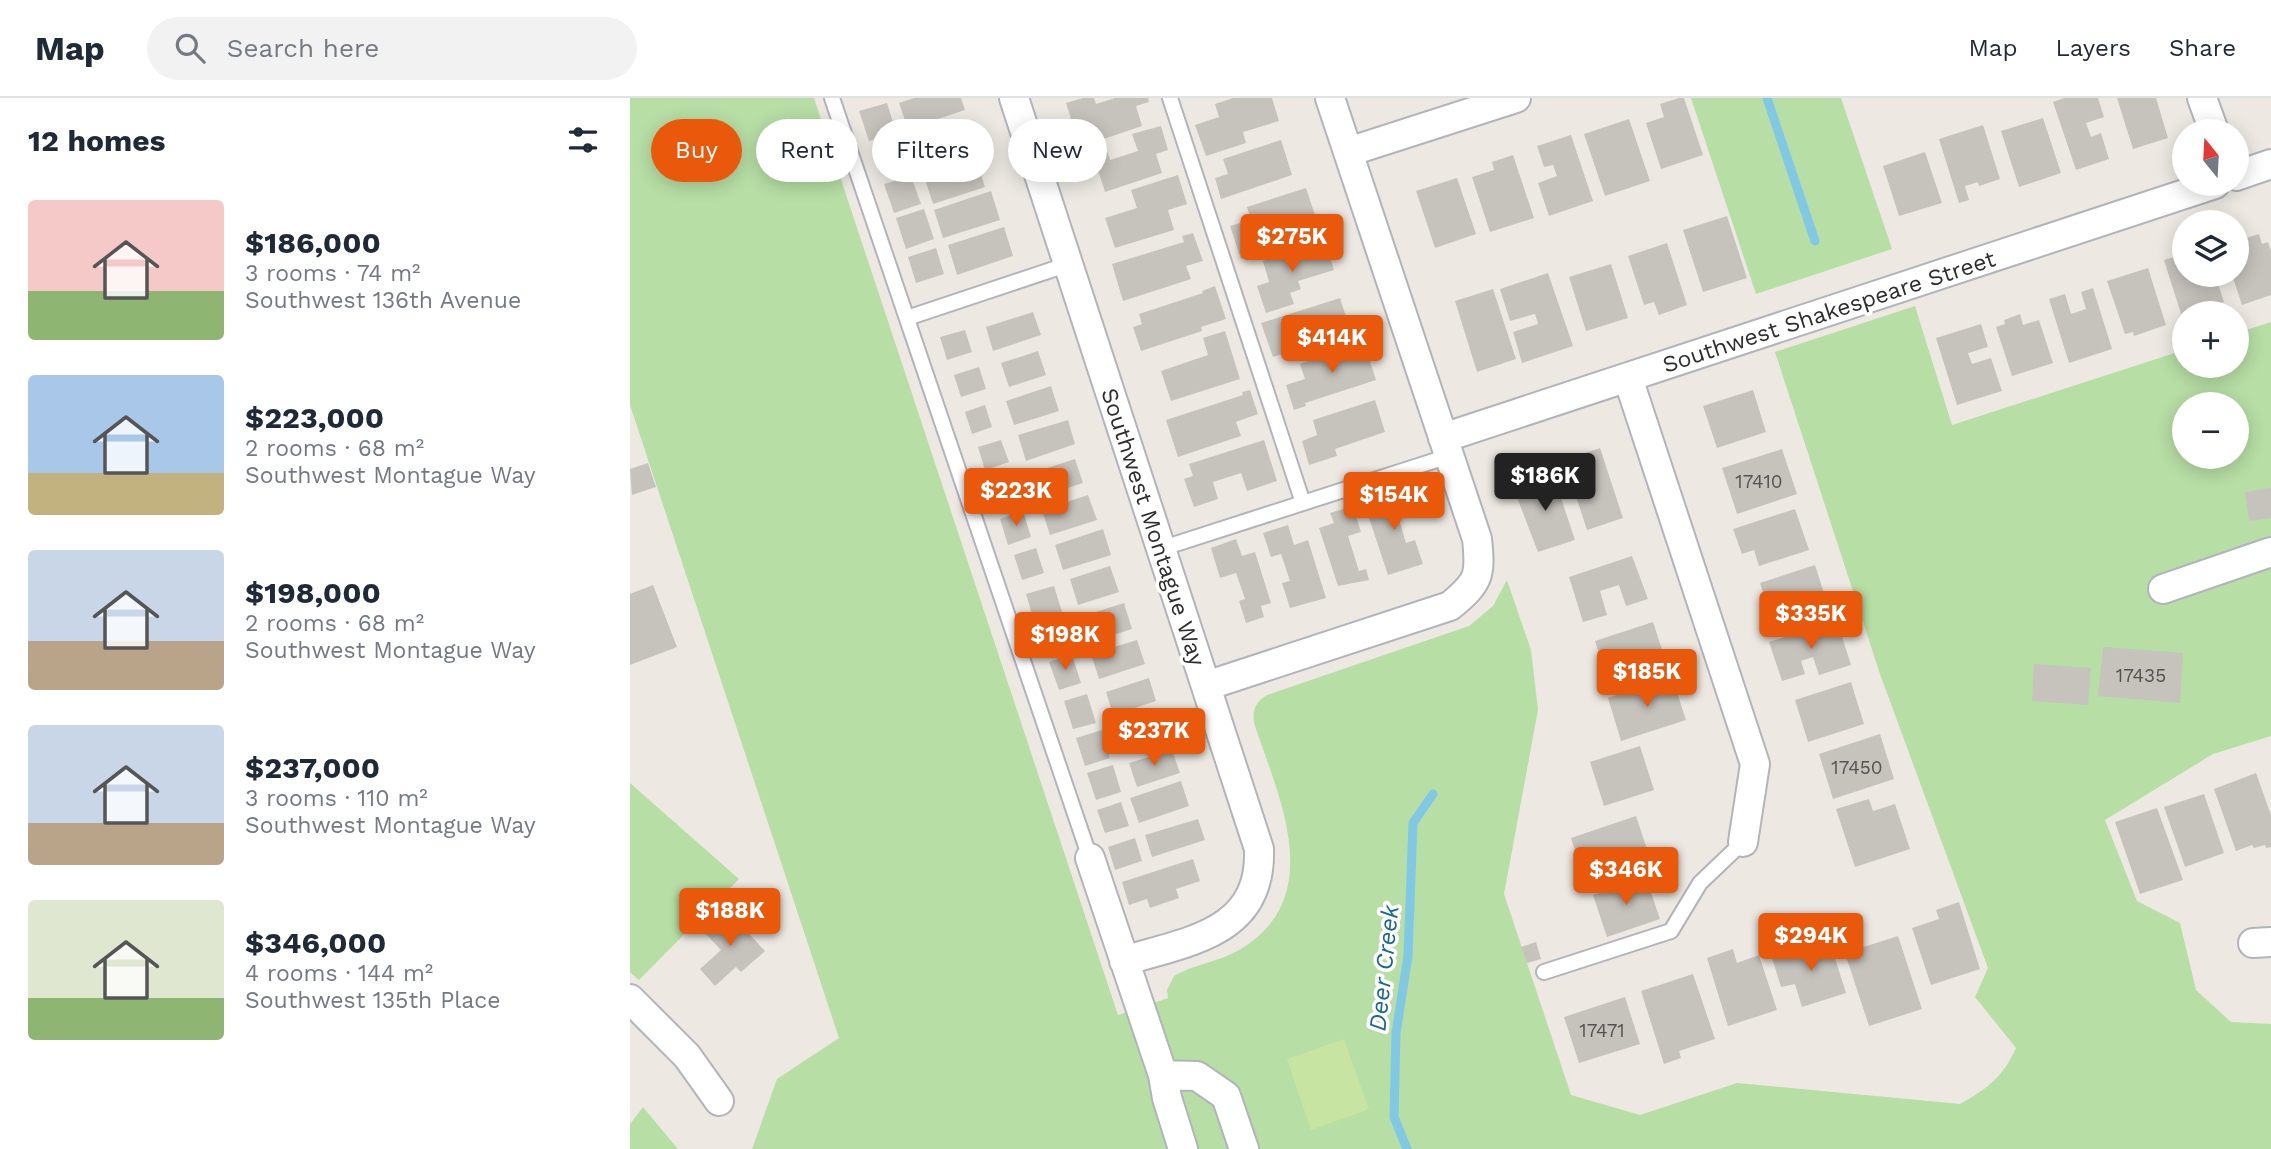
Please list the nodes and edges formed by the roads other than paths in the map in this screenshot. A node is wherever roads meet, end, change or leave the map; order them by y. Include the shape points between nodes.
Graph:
1 (832, 98) edge
2 (1014, 98) edge
3 (1170, 98) edge
4 (1330, 98) edge
5 (2202, 98) edge
6 (1500, 101) edge
7 (2210, 119) edge
8 (1348, 152) junction
9 (2271, 164) edge
10 (2249, 172) edge
11 (2179, 196) edge
12 (1066, 265) junction
13 (907, 318) junction
14 (1628, 378) junction
15 (1446, 447) junction
16 (1303, 503) junction
17 (1160, 549) junction
18 (2271, 552) edge
19 (2163, 589) dead end
20 (1206, 686) junction
21 (1743, 842) joint
22 (1090, 858) joint
23 (1124, 961) junction
24 (1544, 972) dead end
25 (630, 999) edge
26 (1163, 1075) junction
27 (719, 1101) dead end
28 (1183, 1149) edge
29 (1244, 1149) edge

1 - 13 lane
2 - 12 street, Southwest Montague Way
3 - 16 lane
4 - 8 street
5 - 7 street
6 - 8 street
8 - 15 street
9 - 10 street
11 - 14 street, Southwest Shakespeare Street
12 - 13 lane
12 - 17 street, Southwest Montague Way
13 - 22 lane
14 - 15 street, Southwest Shakespeare Street
14 - 21 street via 1755,764
15 - 16 lane
15 - 20 street via 1477,539 1479,565 1472,588 1450,606
16 - 17 lane
17 - 20 street, Southwest Montague Way
18 - 19 street
20 - 23 street, Southwest Montague Way via 1253,827 1259,865 1255,886 1246,907 1228,923 1202,937
21 - 24 lane via 1700,883 1671,931
22 - 23 street
23 - 26 street
25 - 27 street via 687,1056
26 - 28 street
26 - 29 street via 1197,1076 1226,1096

